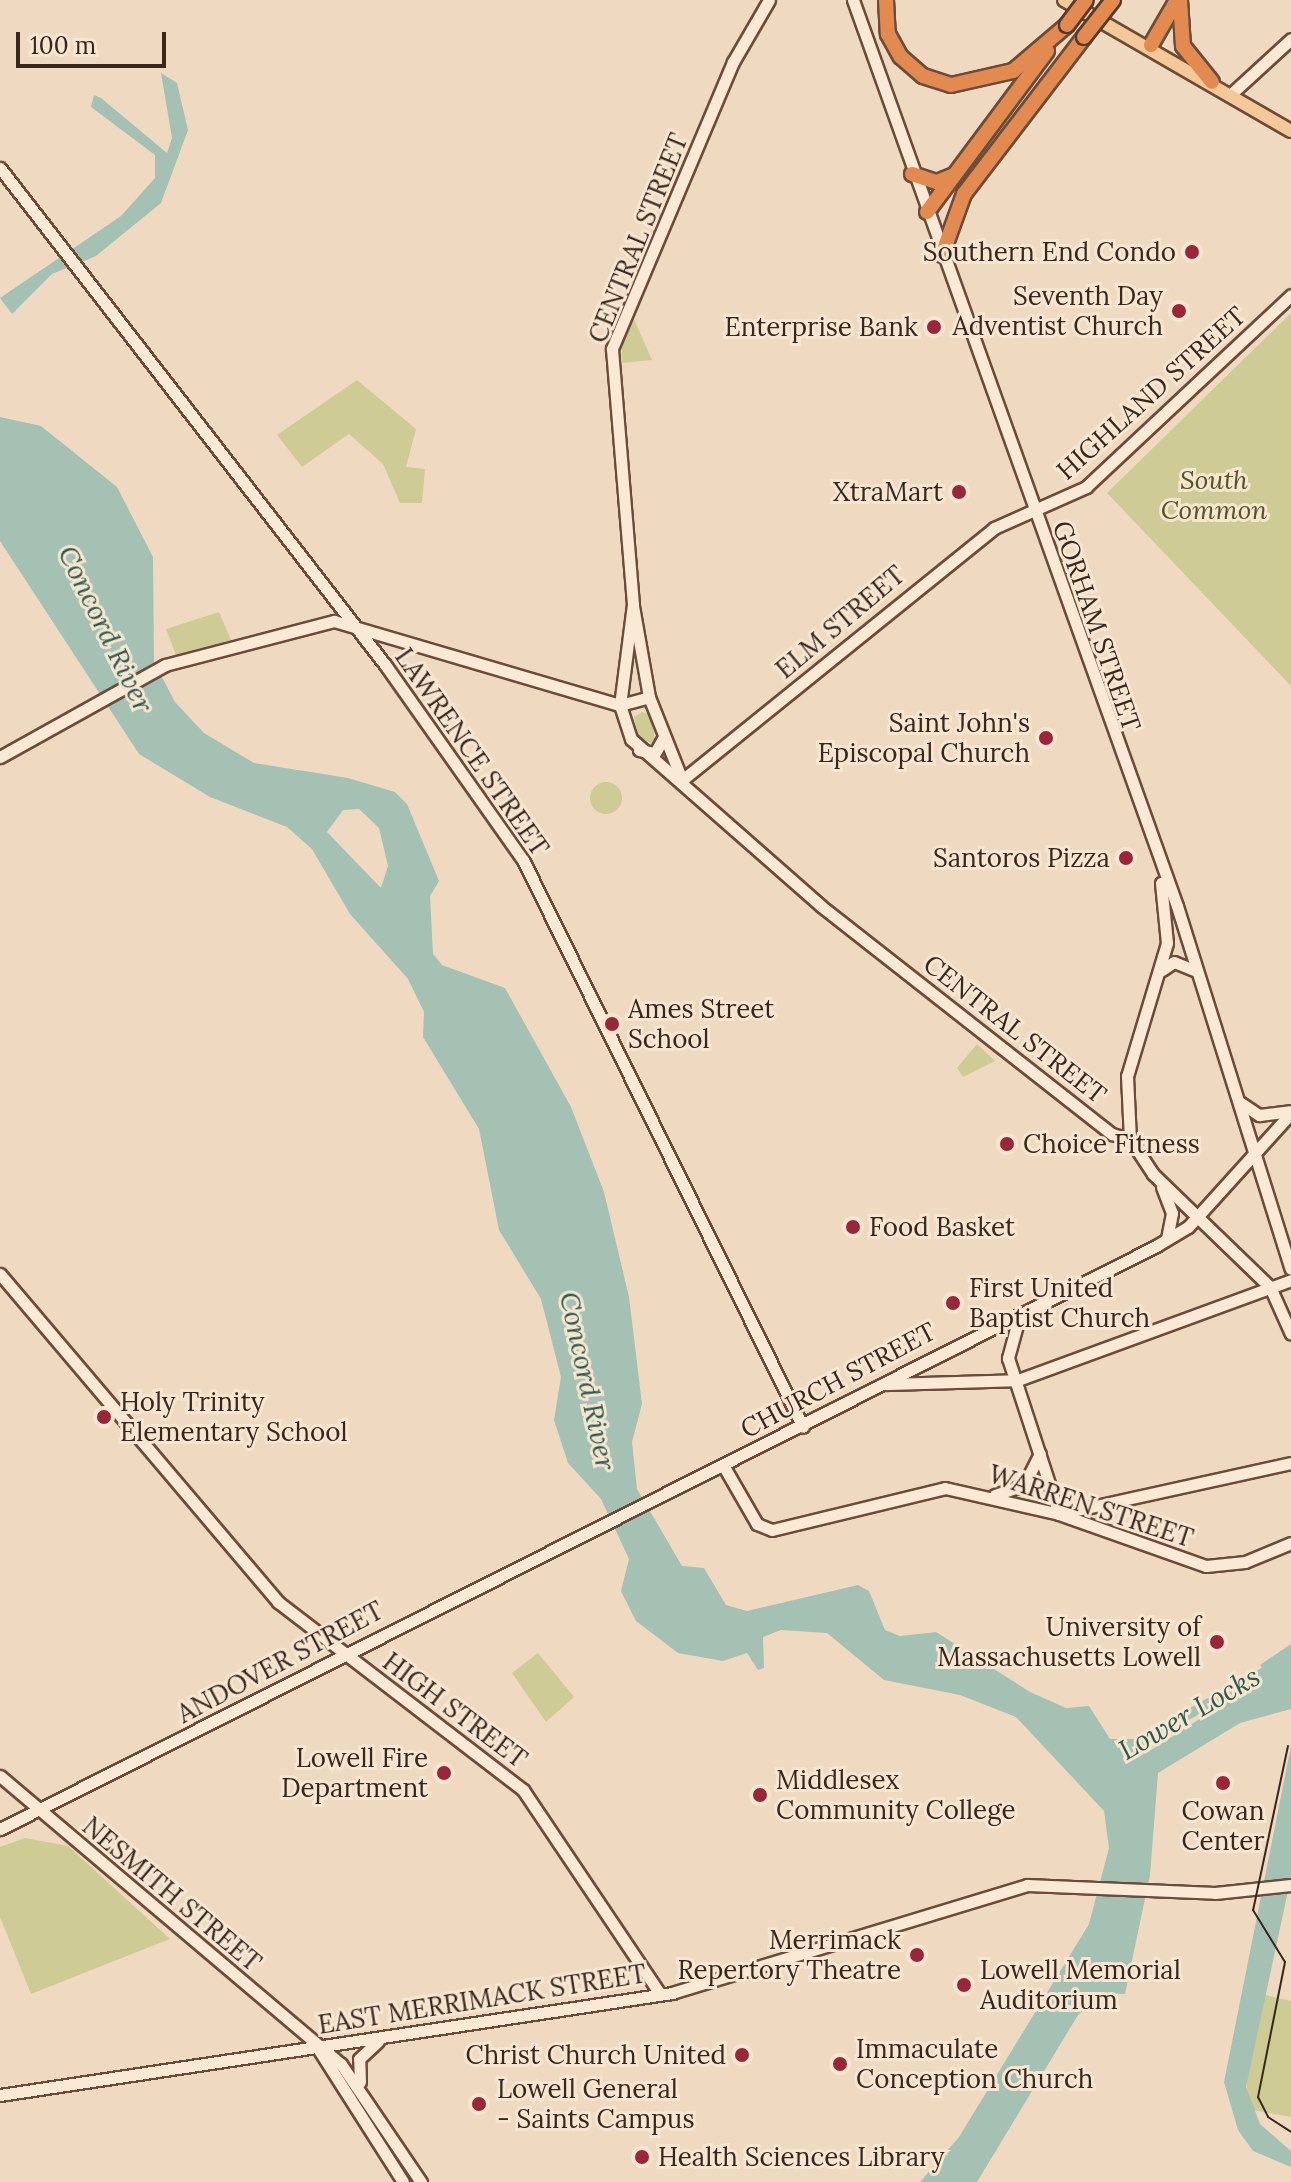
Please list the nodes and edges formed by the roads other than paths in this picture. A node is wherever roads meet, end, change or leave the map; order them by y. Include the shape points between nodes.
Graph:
1 (769, 0) edge
2 (853, 0) edge
3 (886, 0) edge
4 (1064, 0) edge
5 (1113, 0) edge
6 (1178, 0) edge
7 (1080, 1) edge
8 (1067, 25) junction
9 (1291, 39) edge
10 (1151, 45) junction
11 (1212, 82) junction
12 (1231, 94) junction
13 (1291, 131) edge
14 (0, 168) edge
15 (957, 173) junction
16 (912, 174) junction
17 (927, 212) junction
18 (942, 255) junction
19 (1291, 295) edge
20 (1032, 509) junction
21 (633, 604) junction
22 (350, 621) junction
23 (649, 697) junction
24 (620, 705) junction
25 (664, 737) junction
26 (638, 749) junction
27 (0, 757) edge
28 (682, 780) junction
29 (1156, 863) junction
30 (1162, 970) junction
31 (1194, 970) junction
32 (1239, 1100) junction
33 (1291, 1112) edge
34 (1130, 1139) junction
35 (1255, 1149) junction
36 (1159, 1181) junction
37 (1197, 1217) junction
38 (1167, 1239) junction
39 (1291, 1269) edge
40 (0, 1274) edge
41 (1291, 1280) edge
42 (1270, 1287) junction
43 (1020, 1313) junction
44 (1291, 1334) edge
45 (1018, 1380) junction
46 (882, 1385) junction
47 (803, 1427) junction
48 (1040, 1452) junction
49 (1291, 1463) edge
50 (723, 1465) junction
51 (995, 1495) junction
52 (1059, 1514) junction
53 (581, 1534) joint
54 (1291, 1543) edge
55 (341, 1654) junction
56 (0, 1776) edge
57 (41, 1813) junction
58 (0, 1829) edge
59 (1291, 1885) edge
60 (660, 1994) junction
61 (390, 2037) junction
62 (317, 2046) junction
63 (363, 2090) junction
64 (0, 2095) edge
65 (403, 2182) edge
66 (421, 2182) edge

1 - 21 main road, CENTRAL STREET via 733,62 612,349
2 - 16 main road, GORHAM STREET
3 - 8 highway via 888,34 901,57 923,76 951,85 981,84 1013,71
4 - 7 main road
5 - 18 highway, bridge via 964,194
6 - 10 highway
6 - 11 highway via 1183,46
7 - 8 highway, bridge
7 - 10 main road
8 - 15 highway
9 - 12 main road
10 - 11 main road
11 - 12 main road
12 - 13 main road
14 - 22 main road, LAWRENCE STREET
15 - 16 highway via 937,182
15 - 17 highway
16 - 17 main road, GORHAM STREET
17 - 18 main road, GORHAM STREET
18 - 20 main road, GORHAM STREET
19 - 20 main road, HIGHLAND STREET via 1086,487
20 - 28 main road, ELM STREET via 914,589
20 - 29 main road, GORHAM STREET
21 - 23 main road, CENTRAL STREET
21 - 24 main road, CENTRAL STREET
22 - 24 main road
22 - 27 main road via 171,664
22 - 47 main road, LAWRENCE STREET via 536,881
23 - 24 main road
23 - 25 main road, CENTRAL STREET
24 - 26 main road, CENTRAL STREET
25 - 26 main road via 655,753
25 - 28 main road, CENTRAL STREET
26 - 28 main road, CENTRAL STREET
28 - 34 main road, CENTRAL STREET via 740,841 1112,1134
29 - 30 main road via 1167,926
29 - 31 main road, GORHAM STREET
30 - 31 main road via 1182,962
30 - 34 main road via 1127,1076
31 - 32 main road, GORHAM STREET
32 - 33 main road via 1259,1115
32 - 35 main road, GORHAM STREET
33 - 35 main road, CHURCH STREET
34 - 36 main road, CENTRAL STREET
35 - 37 main road, CHURCH STREET
35 - 39 main road, GORHAM STREET
36 - 37 main road, CENTRAL STREET
36 - 38 main road via 1172,1213
37 - 38 main road, CHURCH STREET
37 - 42 main road, CENTRAL STREET
38 - 43 main road, CHURCH STREET
40 - 55 main road, HIGH STREET via 263,1586
41 - 42 main road
42 - 44 main road, CENTRAL STREET
42 - 45 main road
43 - 45 main road via 1007,1349
43 - 46 main road, CHURCH STREET
45 - 46 main road via 924,1377
45 - 48 main road
46 - 47 main road, CHURCH STREET
47 - 50 main road, CHURCH STREET
48 - 51 main road via 1024,1485
48 - 52 main road
49 - 52 main road
50 - 51 main road, WARREN STREET via 757,1524 772,1530 921,1491
50 - 53 main road, CHURCH STREET
51 - 52 main road, WARREN STREET
52 - 54 main road, WARREN STREET via 1220,1568
53 - 55 main road, ANDOVER STREET
55 - 57 main road, ANDOVER STREET
55 - 60 main road, HIGH STREET via 523,1790
56 - 57 main road, NESMITH STREET
57 - 58 main road, ANDOVER STREET
57 - 62 main road, NESMITH STREET
59 - 60 main road, EAST MERRIMACK STREET via 1018,1887
60 - 61 main road, EAST MERRIMACK STREET
61 - 62 main road, EAST MERRIMACK STREET
61 - 63 main road via 359,2059
62 - 63 main road, NESMITH STREET
62 - 64 main road, EAST MERRIMACK STREET
62 - 65 main road, NESMITH STREET
63 - 66 main road, NESMITH STREET

